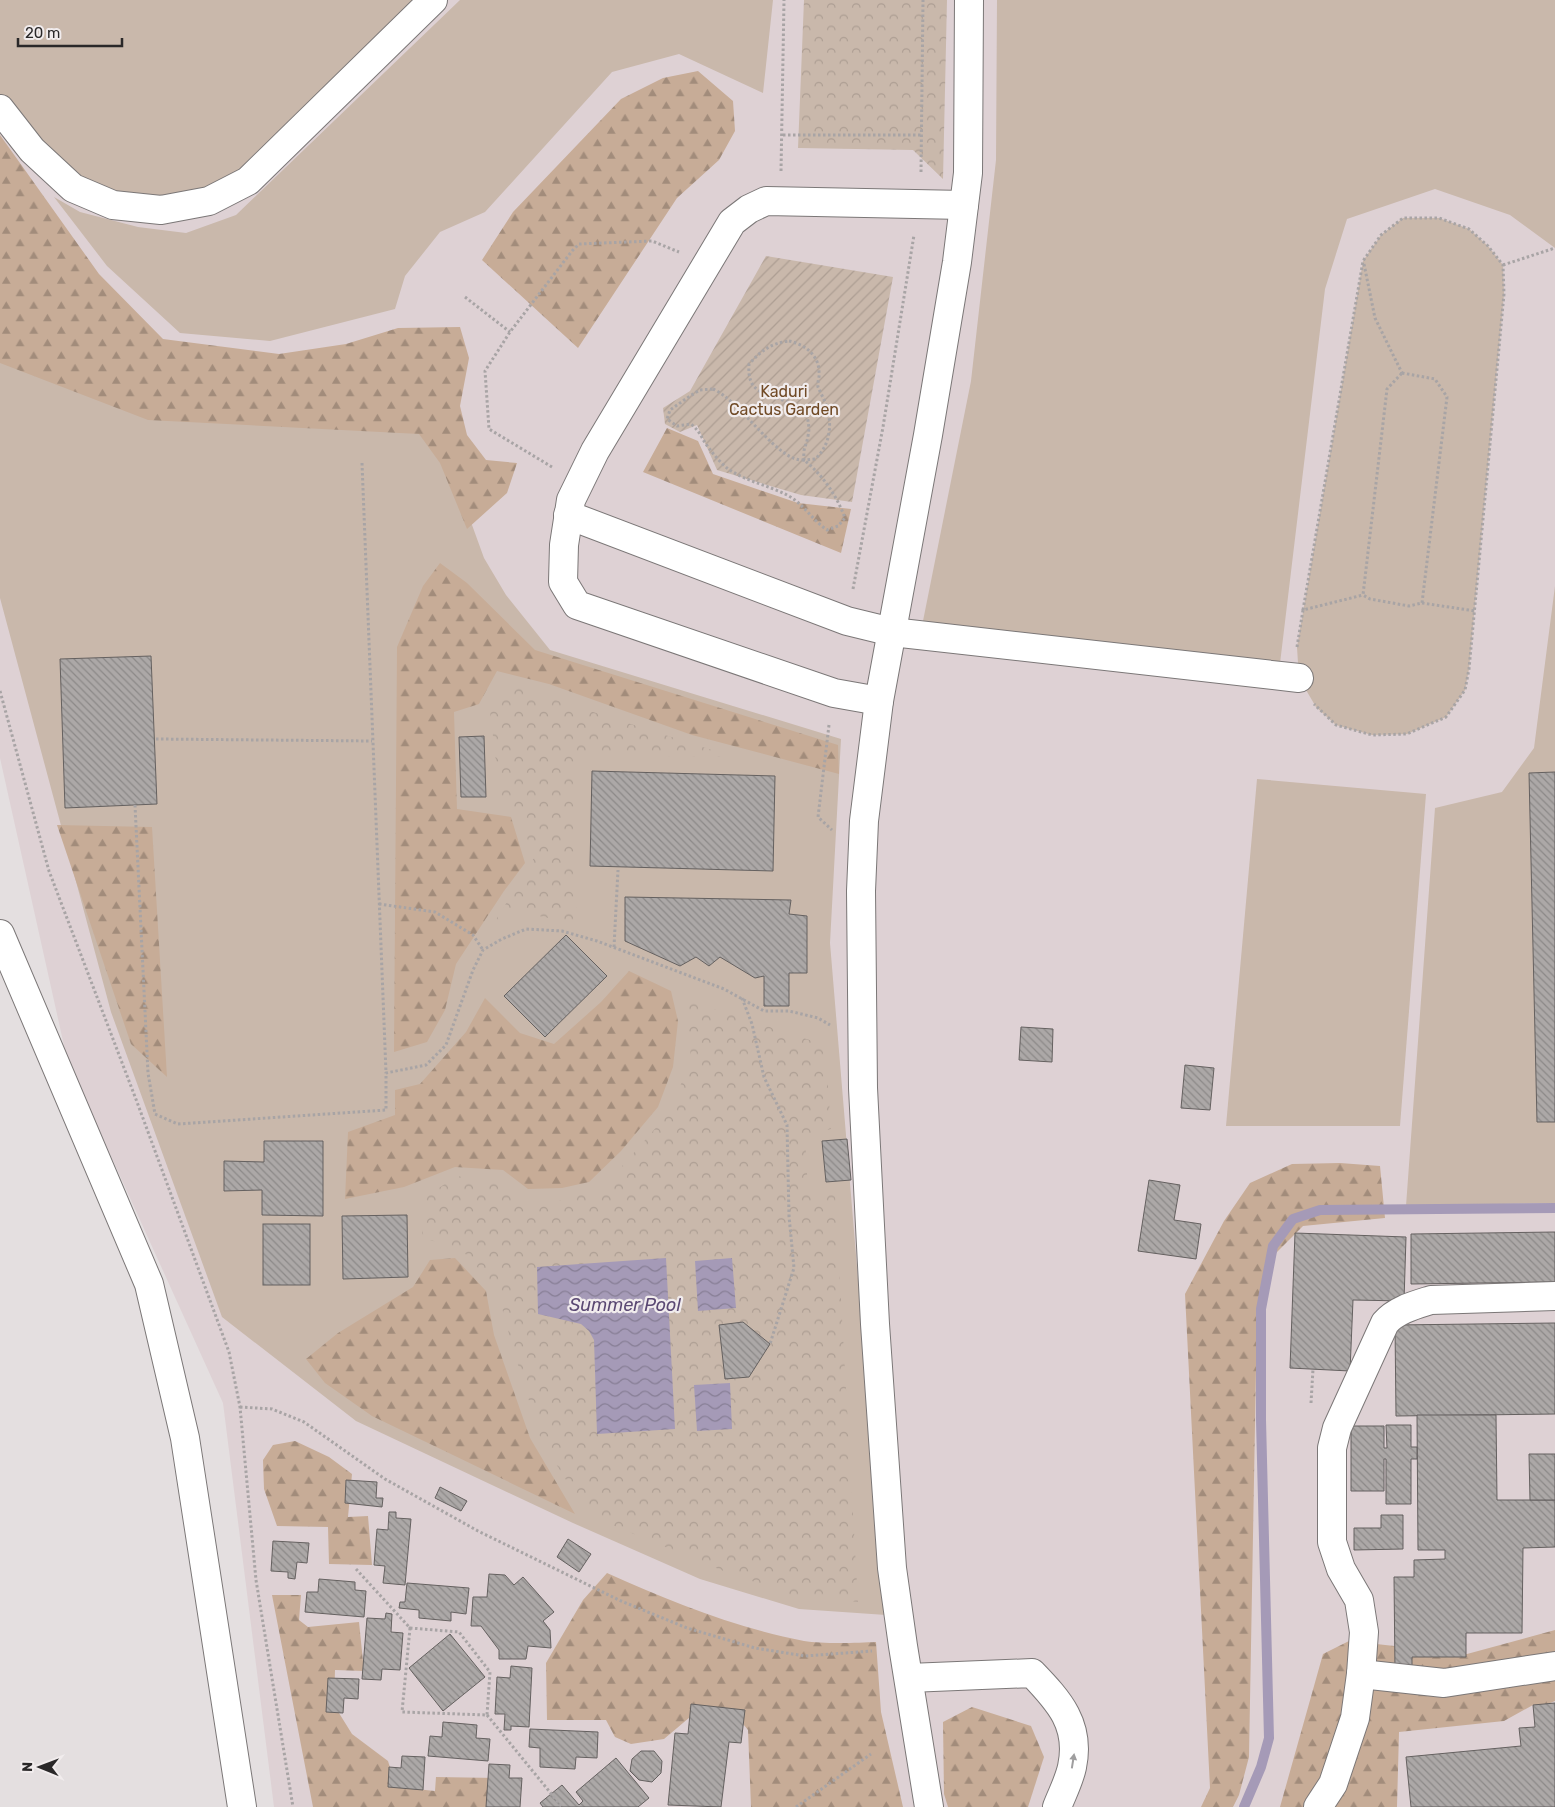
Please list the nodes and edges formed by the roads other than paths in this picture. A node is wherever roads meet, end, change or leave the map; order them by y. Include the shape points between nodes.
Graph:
1 (433, 0) edge
2 (969, 0) edge
3 (0, 109) edge
4 (964, 204) junction
5 (568, 515) junction
6 (892, 632) junction
7 (1299, 678) road end
8 (879, 701) junction
9 (0, 934) edge
10 (1555, 1296) edge
11 (1555, 1666) edge
12 (1361, 1674) junction
13 (909, 1678) junction
14 (242, 1807) edge
15 (929, 1807) edge
16 (1056, 1807) edge
17 (1318, 1807) edge

1 - 3 street via 248,181 209,201 161,210 113,206 73,188 32,150
2 - 4 street via 968,173
4 - 5 street via 766,201 732,222 595,451 571,500
4 - 6 street via 928,435
5 - 6 street via 847,621
5 - 8 street via 563,582 577,605 834,693
6 - 7 street
6 - 8 street
8 - 13 street via 864,821 861,1043 892,1568
9 - 14 street via 149,1284 185,1438
10 - 12 street via 1431,1300 1392,1316 1385,1323 1337,1428 1332,1448 1332,1542 1340,1569 1358,1600 1364,1632
11 - 12 street via 1444,1683
12 - 17 street via 1355,1718 1345,1750 1333,1784
13 - 15 street
16 -> 13 street via 1072,1769 1072,1727 1064,1709 1032,1673

